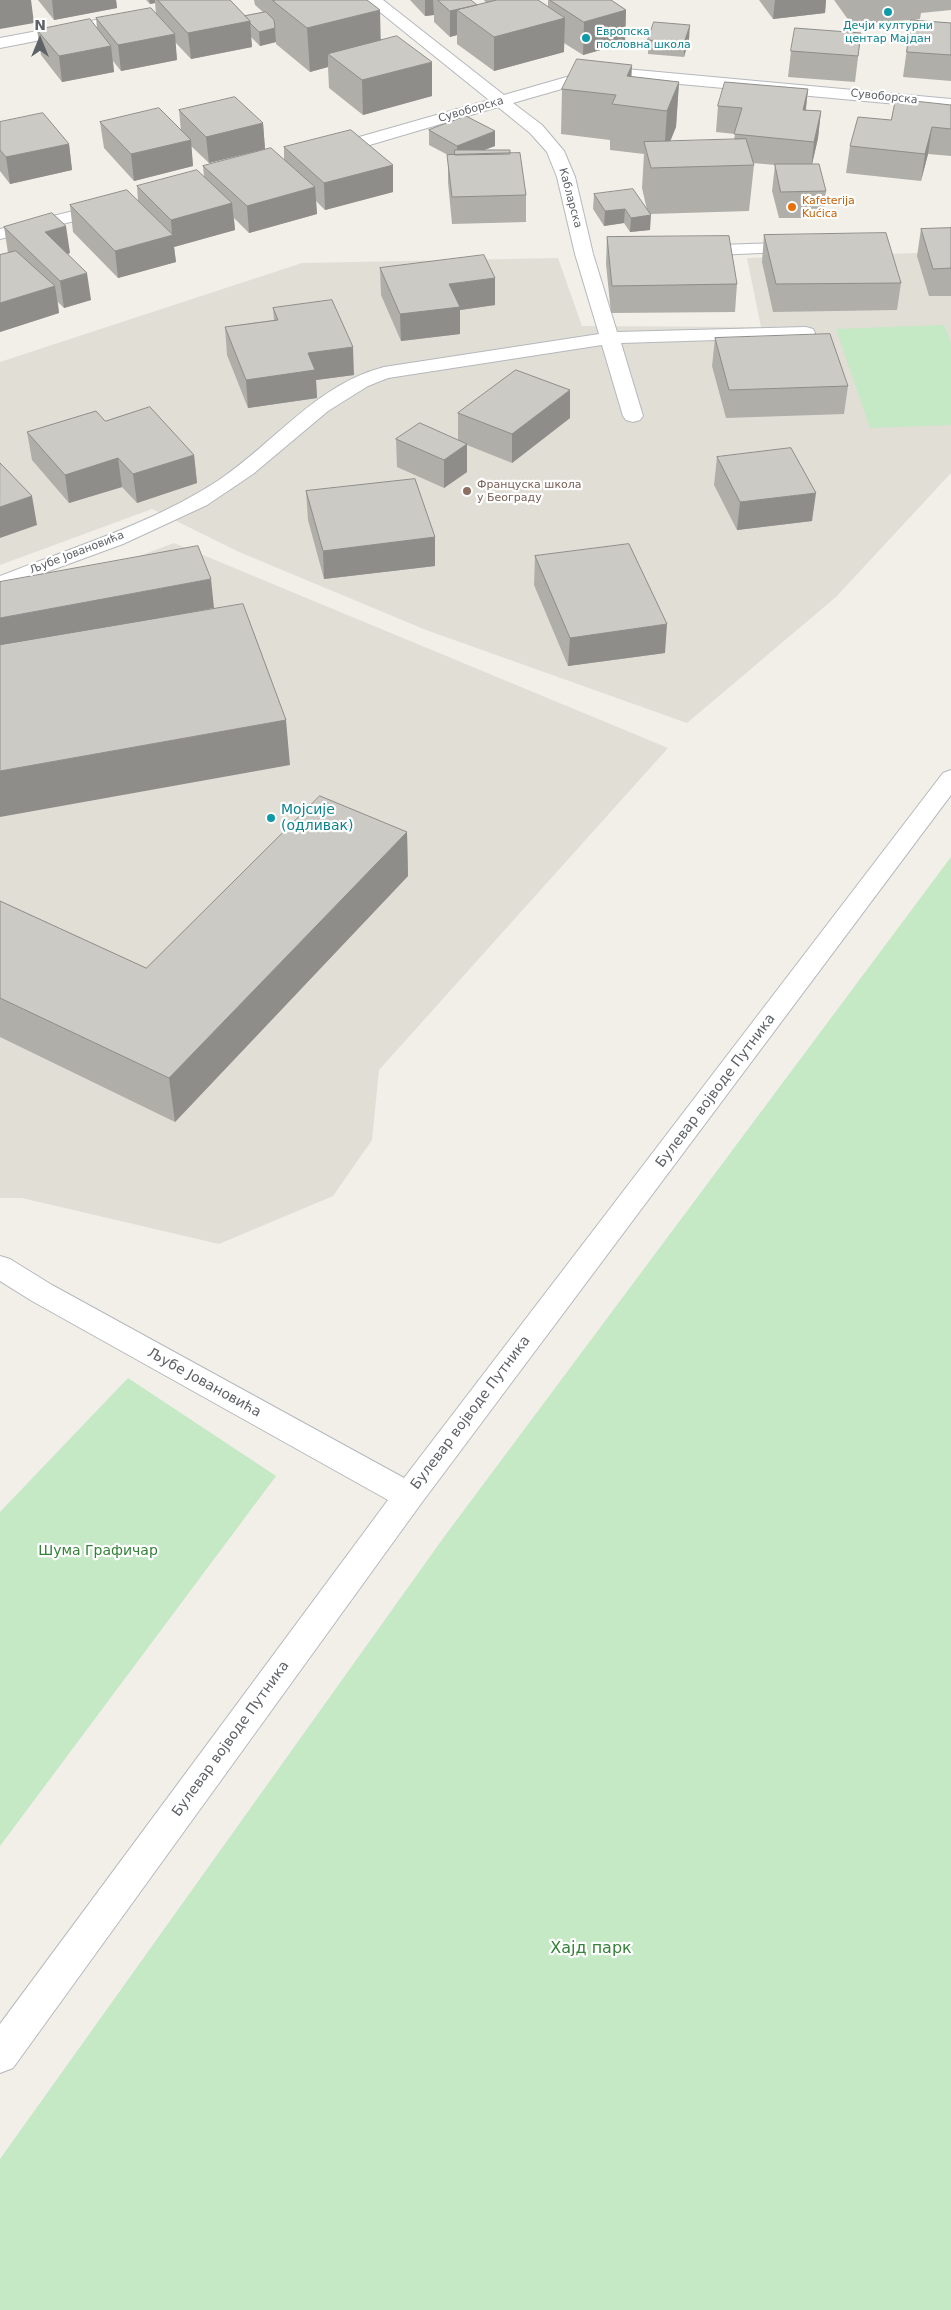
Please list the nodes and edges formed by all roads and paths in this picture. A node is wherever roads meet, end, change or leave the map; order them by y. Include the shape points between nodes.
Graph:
1 (373, 0) edge
2 (144, 16) edge
3 (0, 43) edge
4 (500, 102) junction
5 (951, 104) edge
6 (311, 156) edge
7 (126, 203) edge
8 (0, 234) edge
9 (777, 248) edge
10 (680, 251) edge
11 (603, 253) dead end
12 (584, 254) junction
13 (806, 333) edge
14 (609, 338) junction
15 (633, 416) dead end
16 (0, 583) edge
17 (951, 778) edge
18 (0, 1267) edge
19 (409, 1496) junction
20 (0, 2055) edge

1 - 4 street, Кабларска
2 - 3 street
4 - 5 street, Сувоборска via 576,79 615,73
4 - 6 street, Сувоборска
4 - 12 street, Кабларска via 545,136 555,150 566,177
7 - 8 street
9 - 10 street
11 - 12 street
12 - 14 street, Кабларска
13 - 14 street, Љубе Јовановића
14 - 15 street, Кабларска
14 - 16 street, Љубе Јовановића via 384,373 353,385 316,411 228,484 154,524
17 - 19 street, Булевар војводе Путника
18 - 19 street, Љубе Јовановића
19 - 20 street, Булевар војводе Путника

